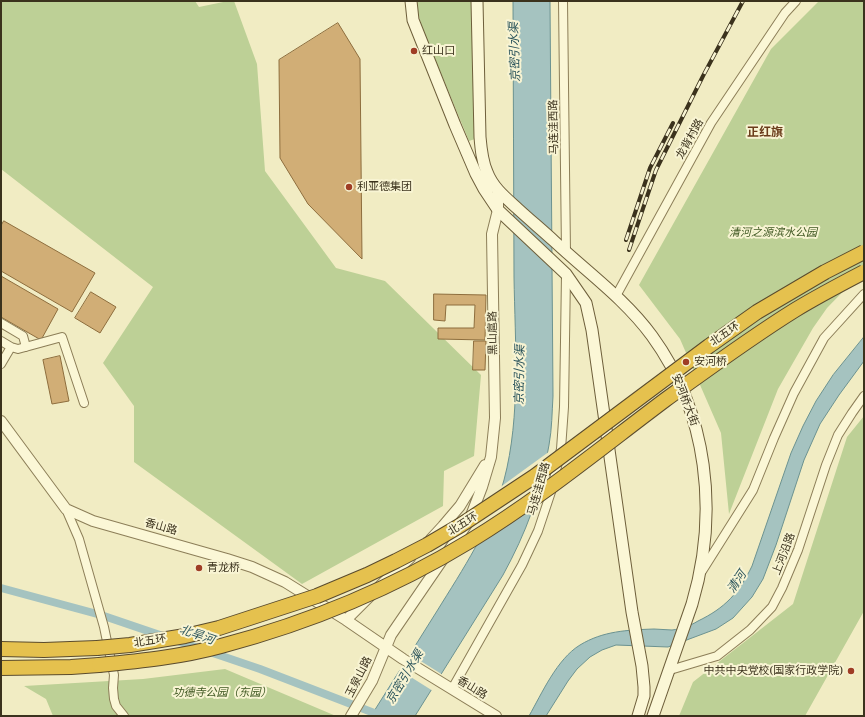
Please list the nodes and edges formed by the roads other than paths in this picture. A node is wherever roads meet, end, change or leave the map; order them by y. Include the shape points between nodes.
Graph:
1 (411, 1) edge
2 (477, 1) edge
3 (563, 1) edge
4 (796, 1) edge
5 (498, 190) junction
6 (498, 210) junction
7 (864, 252) edge
8 (566, 253) junction
9 (864, 272) edge
10 (566, 274) junction
11 (864, 294) edge
12 (616, 296) junction
13 (1, 323) edge
14 (1, 341) edge
15 (11, 347) junction
16 (26, 347) junction
17 (1, 364) edge
18 (864, 396) edge
19 (84, 403) dead end
20 (1, 420) edge
21 (491, 457) junction
22 (66, 509) junction
23 (700, 574) junction
24 (346, 620) junction
25 (386, 648) junction
26 (1, 649) edge
27 (671, 666) junction
28 (1, 668) edge
29 (452, 689) junction
30 (493, 714) edge
31 (124, 716) edge
32 (351, 716) edge
33 (638, 716) edge
34 (653, 716) edge

1 - 6 main road via 413,20 455,125 484,190
2 - 5 main road via 482,157 487,172
3 - 8 street, 马连洼西路
4 - 12 street, 龙背村路 via 785,13 711,123
5 - 6 street, 黑山扈路
5 - 8 main road, 安河桥大街
6 - 10 main road
6 - 21 street, 黑山扈路 via 492,234 494,418
7 - 26 highway, 北五环, bridge via 758,312 708,346 524,483 461,525 374,571 317,596 219,628 184,636 97,648
8 - 12 main road, 安河桥大街
9 - 28 highway, 北五环, bridge via 770,326 665,400 523,506 472,540 377,591 298,623 219,647 149,660 100,665
10 - 29 street, 马连洼西路 via 564,408 561,449 551,492 538,531 522,565
10 - 33 main road via 586,303 592,330 642,666 644,696
11 - 23 street via 824,338 794,393 753,490
12 - 23 main road, 安河桥大街 via 651,335 673,369 698,436 707,512
13 - 16 street via 23,336
14 - 15 street
15 - 16 street
15 - 17 street
16 - 19 street via 62,337
18 - 27 street, 上河沿路 via 838,435 798,550 772,607 750,630 717,656
20 - 22 street, 香山路
21 - 24 street via 460,506 443,526
21 - 25 street, 黑山扈路 via 469,521 391,635
22 - 24 street, 香山路 via 93,521 252,567 286,582
22 - 31 street via 79,540 104,627 114,675 114,699
23 - 27 main road, 安河桥大街
24 - 25 street, 香山路
25 - 29 street, 香山路
25 - 32 street, 玉泉山路 via 372,681
27 - 34 main road
29 - 30 street, 香山路

